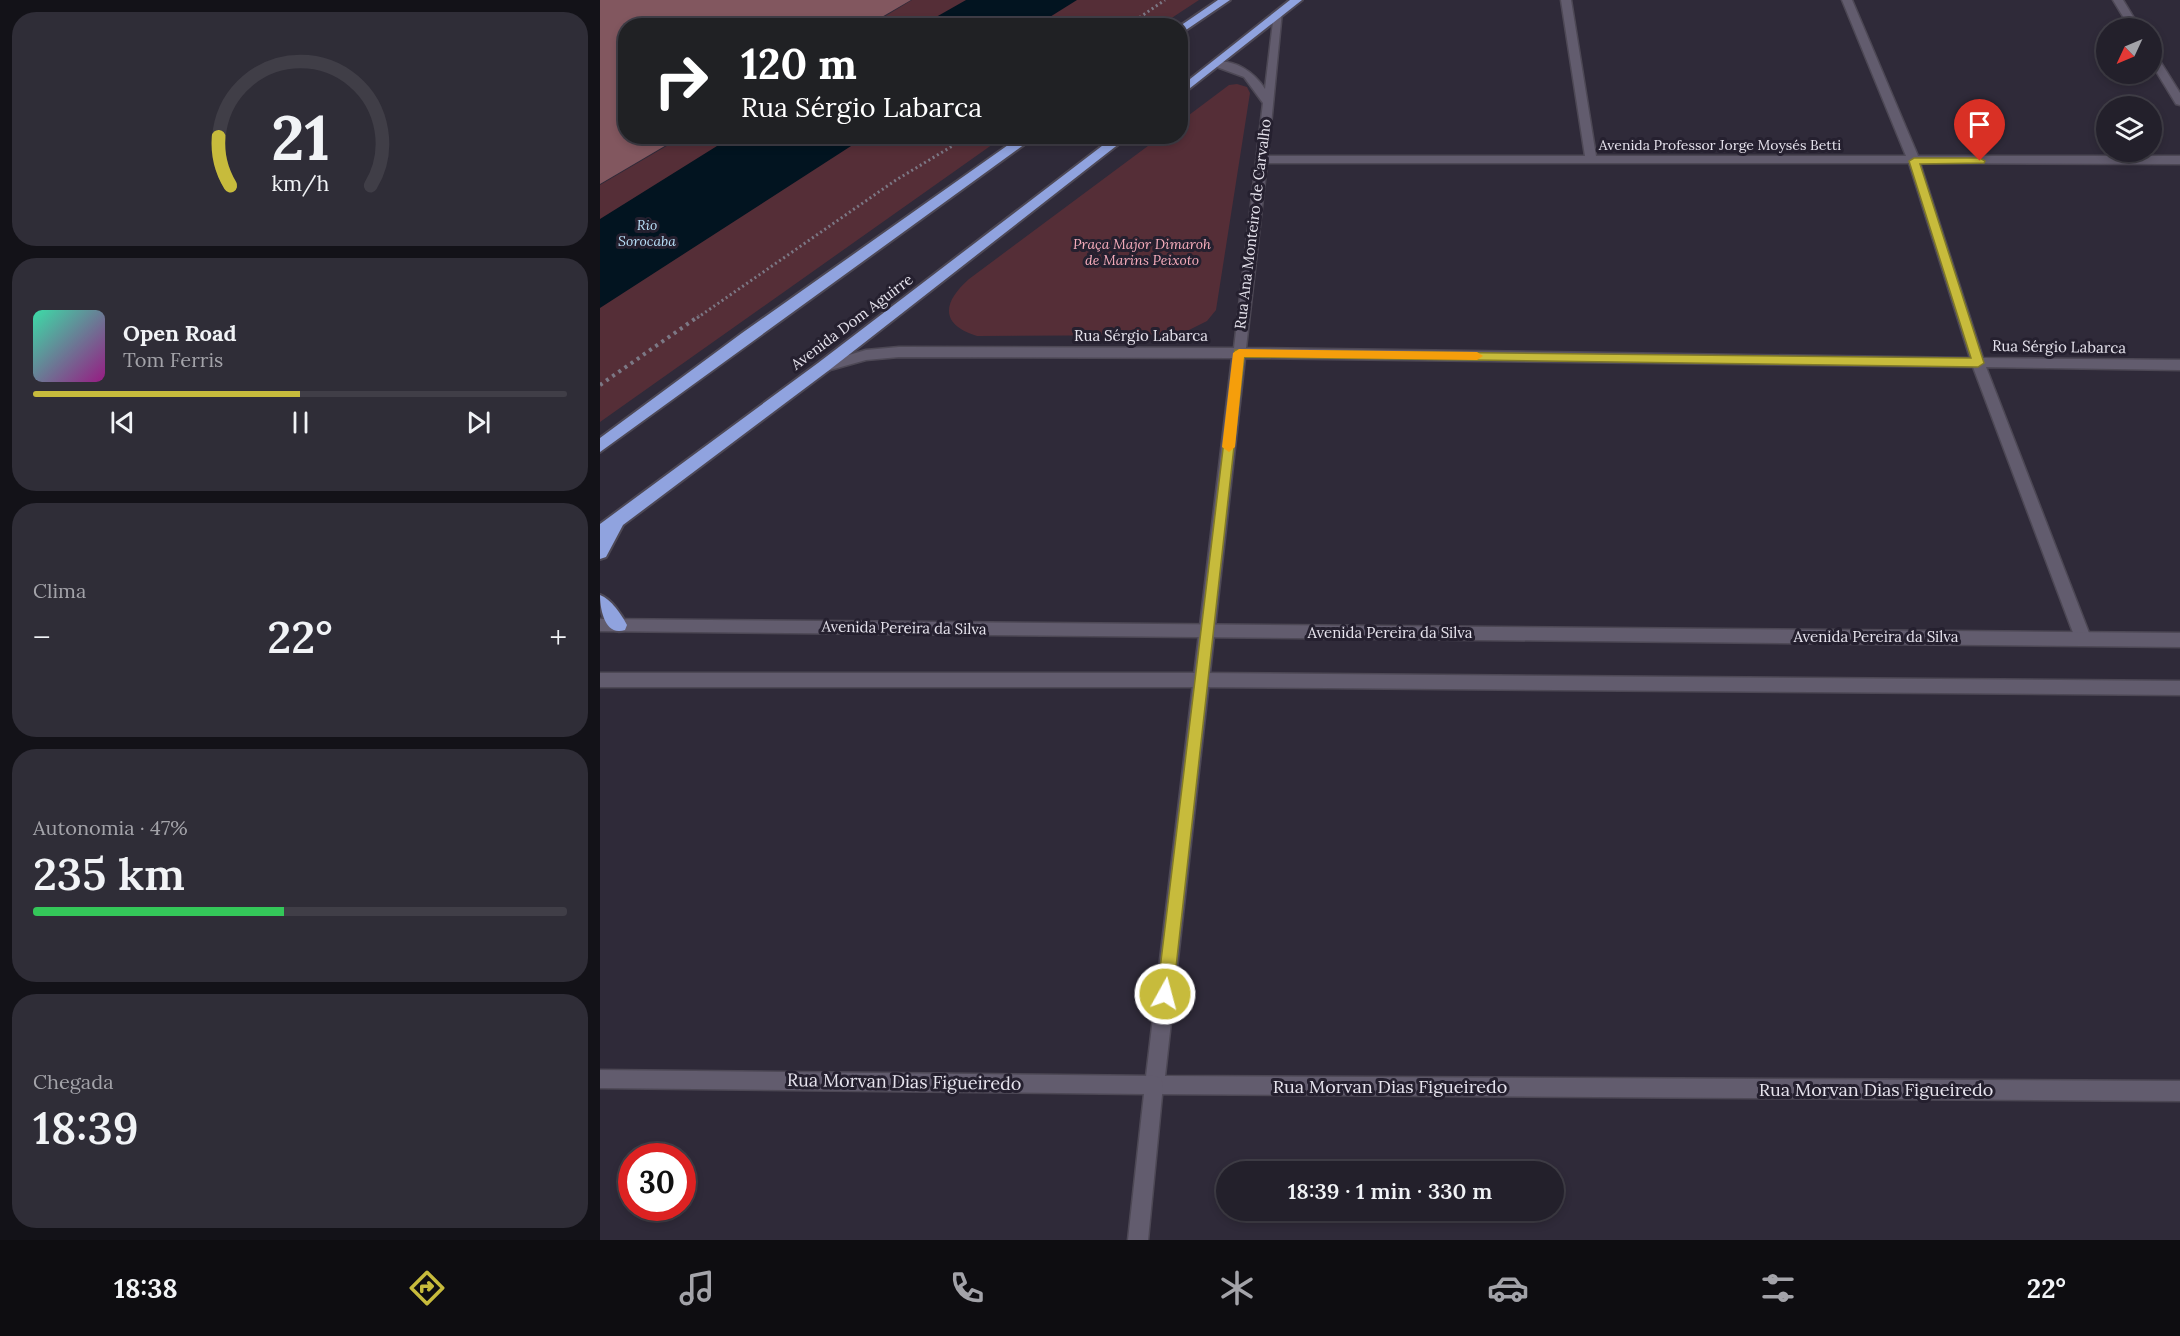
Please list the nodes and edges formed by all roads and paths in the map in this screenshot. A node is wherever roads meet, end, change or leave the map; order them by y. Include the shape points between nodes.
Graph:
1 (1166, 0) edge
2 (1225, 0) edge
3 (1297, 0) edge
4 (1566, 0) edge
5 (1847, 0) edge
6 (2118, 0) edge
7 (1279, 13) junction
8 (1139, 18) edge
9 (2129, 18) edge
10 (1188, 25) edge
11 (1218, 64) junction
12 (2162, 73) edge
13 (1188, 87) edge
14 (1268, 101) junction
15 (2180, 102) edge
16 (956, 144) edge
17 (1019, 144) edge
18 (1113, 144) edge
19 (1261, 159) junction
20 (1591, 160) junction
21 (2180, 160) edge
22 (1914, 161) junction
23 (1239, 353) junction
24 (1978, 363) junction
25 (2180, 365) edge
26 (823, 367) junction
27 (600, 385) edge
28 (600, 446) edge
29 (618, 519) junction
30 (600, 533) edge
31 (600, 552) edge
32 (600, 602) edge
33 (600, 625) edge
34 (619, 625) junction
35 (1207, 631) junction
36 (2083, 638) junction
37 (2180, 640) edge
38 (600, 680) edge
39 (1202, 680) junction
40 (2180, 688) edge
41 (600, 1079) edge
42 (1154, 1085) junction
43 (2180, 1091) edge
44 (1137, 1240) edge

1 - 8 path
2 - 10 highway
3 - 7 highway
4 - 20 street
5 - 22 street
6 - 9 street
7 - 11 highway
7 - 14 street, Rua Ana Monteiro de Carvalho
11 - 13 highway
11 - 14 street, Rua Ana Monteiro de Carvalho via 1241,69 1254,77
12 - 15 street
14 - 19 street, Rua Ana Monteiro de Carvalho
16 - 27 path via 896,180
17 - 28 highway
18 - 26 highway, Avenida Dom Aguirre
19 - 20 street, Avenida Professor Jorge Moysés Betti
19 - 23 street, Rua Ana Monteiro de Carvalho
20 - 22 street, Avenida Professor Jorge Moysés Betti
21 - 22 street, Avenida Professor Jorge Moysés Betti
22 - 24 street
23 - 24 street, Rua Sérgio Labarca
23 - 26 street, Rua Sérgio Labarca via 899,352 866,354
23 - 35 street, Rua Ana Monteiro de Carvalho
24 - 25 street, Rua Sérgio Labarca
24 - 36 street
26 - 29 highway, Avenida Dom Aguirre
29 - 30 highway, Avenida Dom Aguirre
29 - 31 highway
32 - 34 highway
33 - 34 street, Avenida Pereira da Silva
34 - 35 street, Avenida Pereira da Silva
35 - 36 street, Avenida Pereira da Silva
35 - 39 street, Rua Ana Monteiro de Carvalho
36 - 37 street, Avenida Pereira da Silva
38 - 39 street
39 - 40 street
39 - 42 street, Rua Ana Monteiro de Carvalho
41 - 42 street, Rua Morvan Dias Figueiredo
42 - 43 street, Rua Morvan Dias Figueiredo
42 - 44 street, Rua Ana Monteiro de Carvalho

